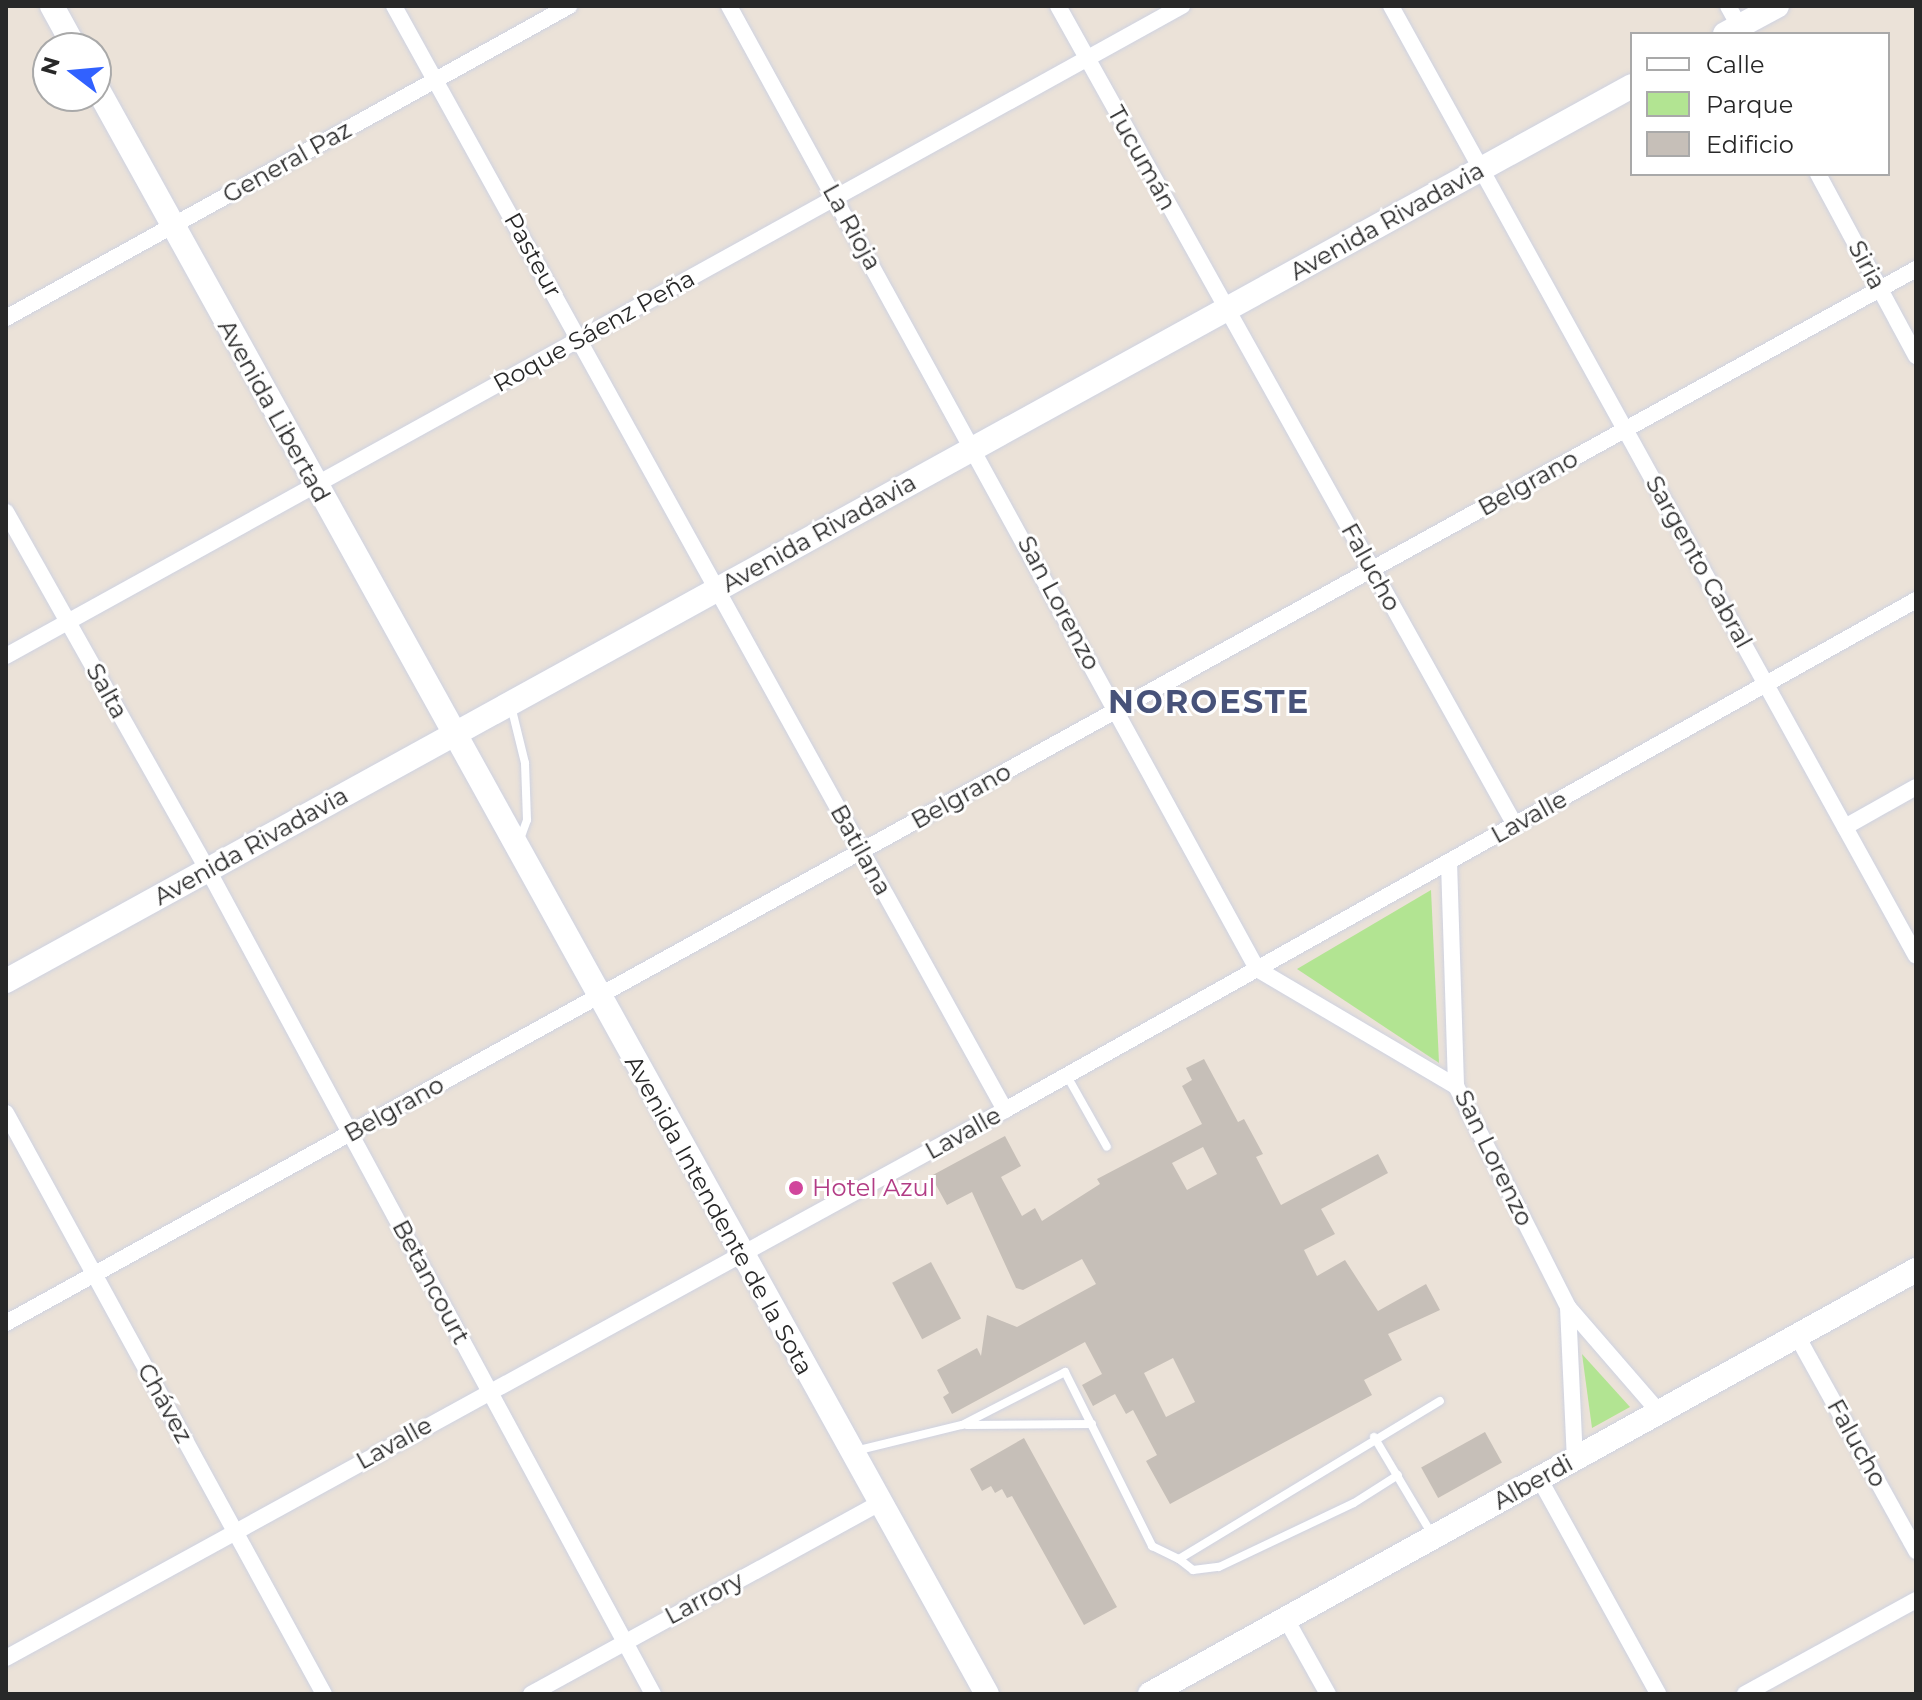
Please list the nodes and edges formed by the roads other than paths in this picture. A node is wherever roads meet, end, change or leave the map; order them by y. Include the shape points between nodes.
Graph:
1 (52, 6) edge
2 (394, 6) edge
3 (569, 6) edge
4 (729, 6) edge
5 (1058, 6) edge
6 (1182, 6) edge
7 (1391, 6) edge
8 (1777, 6) edge
9 (1734, 25) edge
10 (66, 32) edge
11 (1087, 58) junction
12 (435, 80) junction
13 (1630, 87) edge
14 (110, 112) edge
15 (1480, 169) junction
16 (1819, 176) edge
17 (835, 197) junction
18 (173, 226) junction
19 (1916, 269) edge
20 (1880, 289) junction
21 (1226, 309) junction
22 (6, 318) edge
23 (579, 339) junction
24 (1916, 356) edge
25 (1625, 429) junction
26 (974, 448) junction
27 (315, 485) junction
28 (6, 512) edge
29 (1372, 569) junction
30 (718, 589) junction
31 (1916, 600) edge
32 (68, 621) junction
33 (6, 656) edge
34 (1766, 684) junction
35 (511, 703) junction
36 (1117, 710) junction
37 (452, 735) junction
38 (1916, 787) edge
39 (1515, 825) junction
40 (1845, 827) junction
41 (515, 849) junction
42 (862, 851) junction
43 (1449, 862) junction
44 (208, 870) junction
45 (1916, 956) edge
46 (1257, 969) junction
47 (6, 981) edge
48 (597, 997) junction
49 (1067, 1076) junction
50 (1456, 1086) junction
51 (1005, 1110) junction
52 (6, 1113) edge
53 (351, 1133) junction
54 (1107, 1147) dead end
55 (740, 1254) junction
56 (1916, 1270) edge
57 (95, 1275) junction
58 (1568, 1307) junction
59 (6, 1323) edge
60 (1797, 1336) junction
61 (490, 1390) junction
62 (1440, 1401) dead end
63 (1659, 1412) junction
64 (1092, 1424) junction
65 (962, 1425) junction
66 (1374, 1437) junction
67 (851, 1452) junction
68 (1575, 1459) junction
69 (1398, 1475) junction
70 (1539, 1478) junction
71 (878, 1504) junction
72 (235, 1531) junction
73 (1434, 1537) junction
74 (1916, 1551) edge
75 (1179, 1559) junction
76 (1916, 1600) edge
77 (1286, 1619) junction
78 (624, 1641) junction
79 (6, 1658) edge
80 (324, 1694) edge
81 (531, 1694) edge
82 (653, 1694) edge
83 (987, 1694) edge
84 (1150, 1694) edge
85 (1328, 1694) edge
86 (1658, 1694) edge
87 (1745, 1694) edge

1 - 10 main road
2 - 12 street, Pasteur
3 - 12 street, General Paz
4 - 17 street, La Rioja
5 - 11 street, Tucumán
6 - 11 street, Roque Sáenz Peña
7 - 15 street, Sargento Cabral
8 - 9 main road
11 - 17 street, Roque Sáenz Peña
11 - 21 street, Tucumán
12 - 18 street, General Paz
12 - 23 street, Pasteur
13 - 15 main road, Avenida Rivadavia
14 - 18 main road, Avenida Libertad
15 - 21 main road, Avenida Rivadavia
15 - 25 street, Sargento Cabral
16 - 20 street, Siria
17 - 23 street, Roque Sáenz Peña
17 - 26 street, La Rioja
18 - 22 street, General Paz
18 - 27 main road, Avenida Libertad
19 - 20 street, Belgrano
20 - 24 street, Siria
20 - 25 street, Belgrano
21 - 26 main road, Avenida Rivadavia
21 - 29 street, Falucho
23 - 27 street, Roque Sáenz Peña
23 - 30 street, Pasteur
25 - 29 street, Belgrano
25 - 34 street, Sargento Cabral
26 - 30 main road, Avenida Rivadavia
26 - 36 street, San Lorenzo
27 - 32 street, Roque Sáenz Peña
27 - 37 main road, Avenida Libertad
28 - 32 street, Salta
29 - 36 street, Belgrano
29 - 39 street, Falucho
30 - 35 main road, Avenida Rivadavia
30 - 42 street, Batilana
31 - 34 street, Lavalle
32 - 33 street, Roque Sáenz Peña
32 - 44 street, Salta
34 - 39 street, Lavalle
34 - 40 street, Sargento Cabral
35 - 37 main road, Avenida Rivadavia
35 - 41 lane via 525,763 527,806
36 - 42 street, Belgrano
36 - 46 street, San Lorenzo
37 - 41 main road, Avenida Intendente de la Sota
37 - 44 main road, Avenida Rivadavia
38 - 40 street
39 - 43 street, Lavalle
40 - 45 street, Sargento Cabral
41 - 48 main road, Avenida Intendente de la Sota
42 - 48 street, Belgrano
42 - 51 street, Batilana
43 - 46 street, Lavalle
43 - 50 street, San Lorenzo
44 - 47 main road, Avenida Rivadavia
44 - 53 street, Betancourt
46 - 49 street, Lavalle
46 - 50 street
48 - 53 street, Belgrano
48 - 55 main road, Avenida Intendente de la Sota
49 - 51 street, Lavalle
49 - 54 lane
50 - 58 street, San Lorenzo
51 - 55 street, Lavalle
52 - 57 street, Chávez
53 - 57 street, Belgrano
53 - 61 street, Betancourt
55 - 61 street, Lavalle
55 - 67 main road, Avenida Intendente de la Sota
56 - 60 main road, Alberdi
57 - 59 street, Belgrano
57 - 72 street, Chávez
58 - 63 street, San Lorenzo
58 - 68 street
60 - 63 main road, Alberdi
60 - 74 street, Falucho
61 - 72 street, Lavalle
61 - 78 street, Betancourt
62 - 66 lane
63 - 68 main road, Alberdi
64 - 65 lane
64 - 65 lane via 1065,1372
64 - 75 lane via 1152,1546
65 - 67 lane
66 - 69 lane
66 - 75 lane
67 - 71 main road, Avenida Intendente de la Sota
68 - 70 main road, Alberdi
69 - 73 lane
69 - 75 lane via 1354,1503 1219,1567 1193,1570
70 - 73 main road, Alberdi
70 - 86 street
71 - 78 street, Larrory
71 - 83 main road, Avenida Intendente de la Sota
72 - 79 street, Lavalle
72 - 80 street, Chávez
73 - 77 main road, Alberdi
76 - 87 street
77 - 84 main road, Alberdi
77 - 85 street
78 - 81 street, Larrory
78 - 82 street, Betancourt

